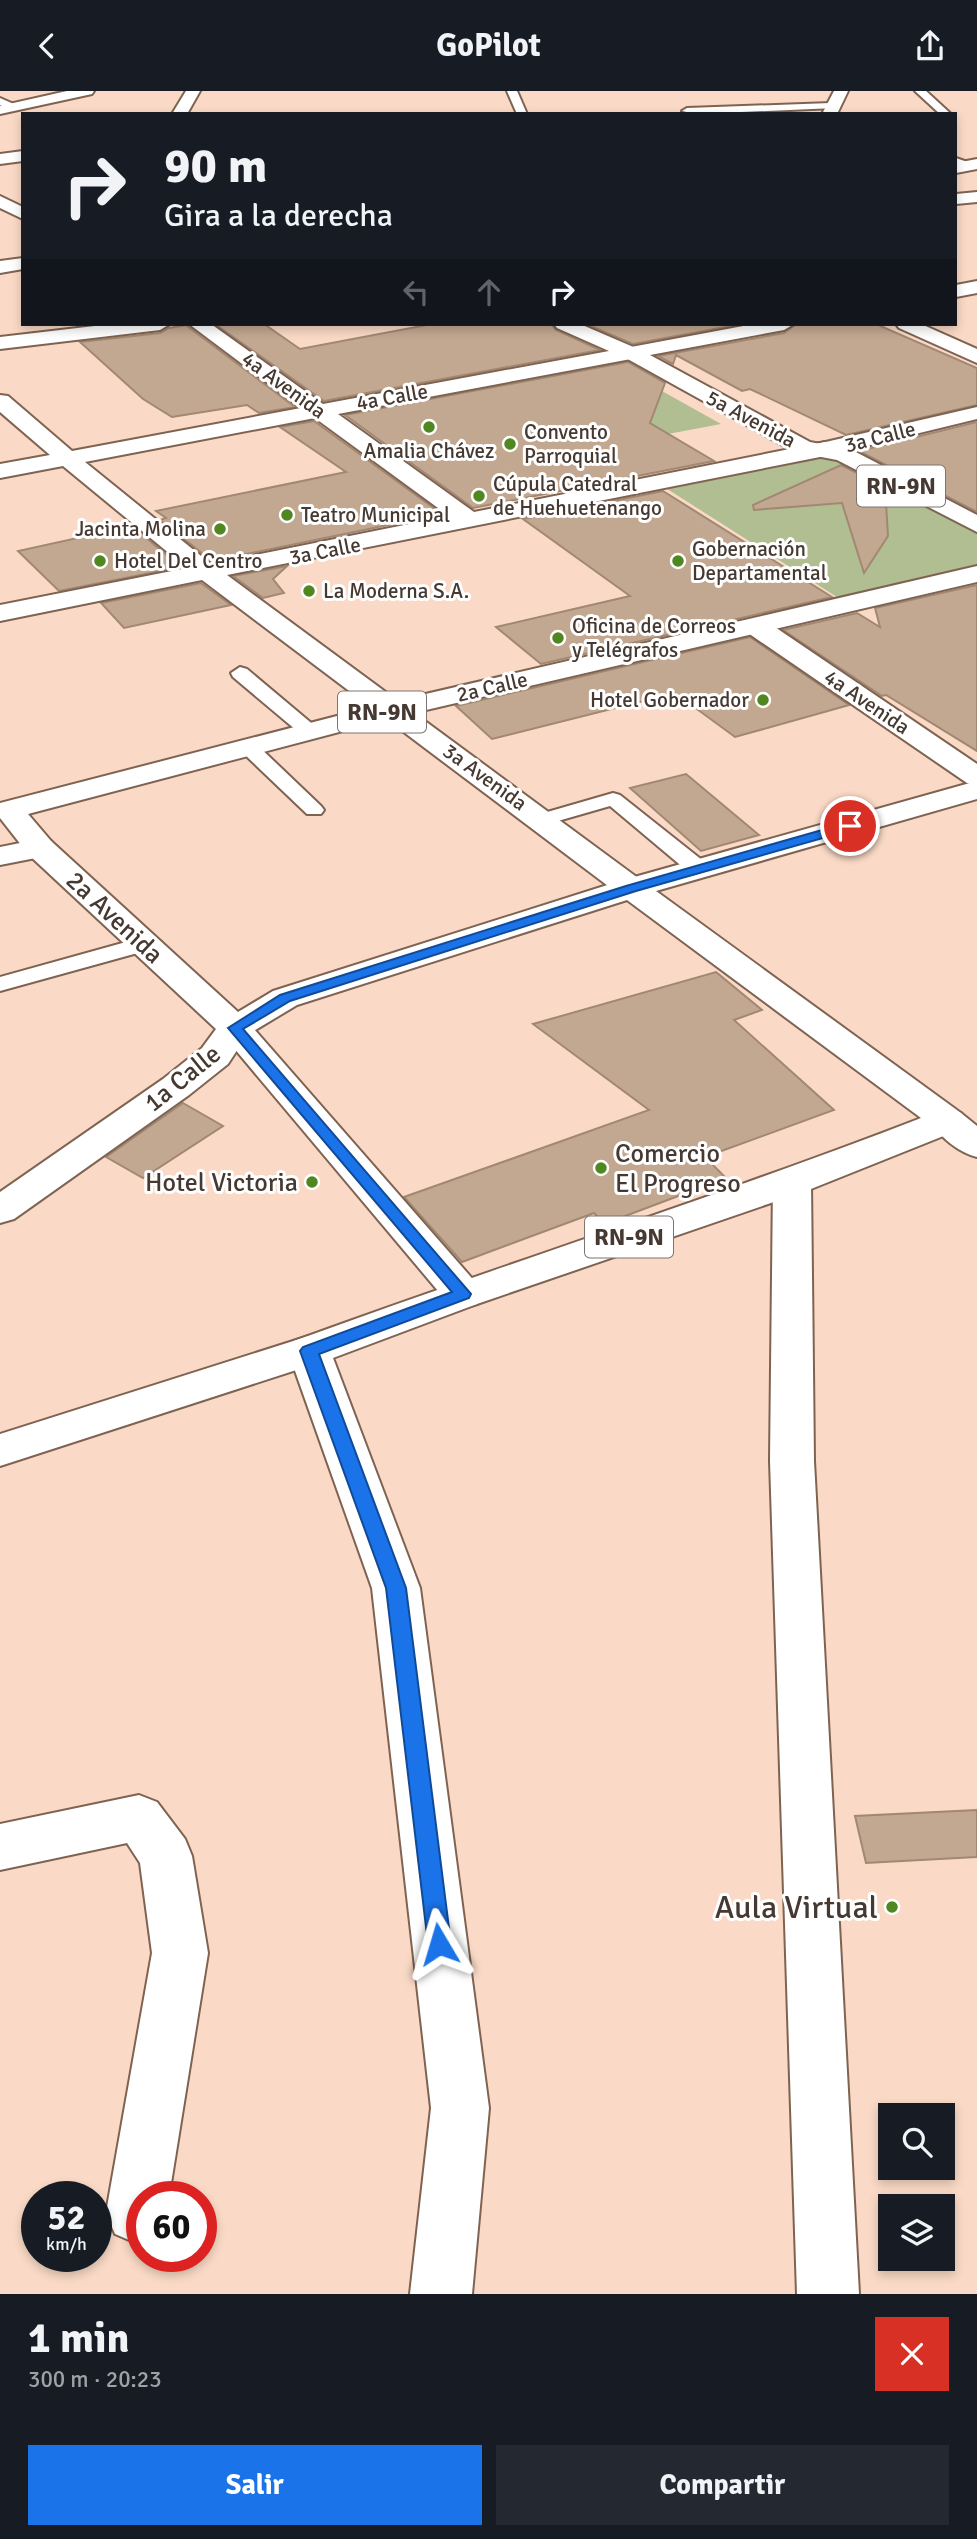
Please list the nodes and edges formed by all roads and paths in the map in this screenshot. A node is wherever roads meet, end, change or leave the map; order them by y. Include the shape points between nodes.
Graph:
1 (87, 91) edge
2 (194, 91) edge
3 (512, 91) edge
4 (841, 91) edge
5 (920, 91) edge
6 (4, 106) edge
7 (830, 110) edge
8 (687, 111) dead end
9 (180, 112) edge
10 (521, 112) edge
11 (944, 112) edge
12 (21, 156) edge
13 (0, 159) edge
14 (977, 197) edge
15 (957, 199) edge
16 (0, 201) edge
17 (21, 213) edge
18 (21, 263) edge
19 (0, 267) edge
20 (977, 287) edge
21 (957, 291) edge
22 (142, 326) edge
23 (202, 326) edge
24 (569, 326) edge
25 (773, 326) edge
26 (910, 326) edge
27 (0, 343) edge
28 (631, 353) junction
29 (977, 357) edge
30 (0, 401) edge
31 (318, 410) junction
32 (977, 413) edge
33 (825, 449) junction
34 (66, 458) junction
35 (0, 471) edge
36 (649, 486) junction
37 (471, 521) junction
38 (977, 525) edge
39 (209, 574) junction
40 (977, 574) edge
41 (838, 608) junction
42 (0, 613) edge
43 (757, 627) junction
44 (240, 673) dead end
45 (390, 710) junction
46 (309, 731) junction
47 (248, 747) junction
48 (977, 777) edge
49 (977, 790) edge
50 (4, 805) edge
51 (314, 810) dead end
52 (544, 820) junction
53 (40, 848) junction
54 (0, 856) edge
55 (699, 869) junction
56 (631, 888) junction
57 (144, 944) junction
58 (0, 984) edge
59 (235, 1028) junction
60 (963, 1133) edge
61 (792, 1182) junction
62 (0, 1210) edge
63 (463, 1294) junction
64 (309, 1351) junction
65 (0, 1450) edge
66 (0, 1847) edge
67 (141, 2181) edge
68 (441, 2294) edge
69 (828, 2294) edge

1 - 6 street
2 - 9 street
3 - 10 lane
4 - 7 street
5 - 11 lane
7 - 8 lane
12 - 13 street
14 - 15 street
16 - 17 street
18 - 19 street
20 - 21 street
22 - 27 street
23 - 31 street, 4a Avenida
24 - 28 street, 5a Avenida
25 - 28 street, 4a Calle
26 - 29 street
28 - 31 street, 4a Calle
28 - 33 street, 5a Avenida / RN-9N via 803,447
30 - 34 street, 3a Avenida
31 - 34 street, 4a Calle
31 - 37 street, 4a Avenida
32 - 33 street, 3a Calle
33 - 36 street, 3a Calle
33 - 38 street, 5a Avenida / RN-9N
34 - 35 street, 4a Calle
34 - 39 street, 3a Avenida
36 - 37 street, 3a Calle
36 - 41 path
37 - 39 street, 3a Calle
39 - 42 street, 3a Calle
39 - 45 street, 3a Avenida
40 - 41 street, 2a Calle / RN-9N
41 - 43 street, 2a Calle / RN-9N
43 - 45 street, 2a Calle / RN-9N
43 - 48 street, 4a Avenida
44 - 46 lane
45 - 46 street, 2a Calle / RN-9N
45 - 52 street, 3a Avenida
46 - 47 street, 2a Calle / RN-9N
47 - 50 street, 2a Calle / RN-9N
47 - 51 lane
49 - 55 street, 1a Calle
50 - 53 street, 2a Avenida / RN-9N
52 - 55 lane via 613,799
52 - 56 street, 3a Avenida
53 - 54 street
53 - 57 street, 2a Avenida / RN-9N
55 - 56 street, 1a Calle
56 - 59 street, 1a Calle via 285,998
56 - 60 street, 3a Avenida / RN-9N
57 - 58 lane
57 - 59 street, 2a Avenida / RN-9N
59 - 62 street, 1a Calle via 215,1056 176,1087
59 - 63 street
60 - 61 street, RN-9N
61 - 63 street, RN-9N
61 - 69 street via 792,1461
63 - 64 street, RN-9N
64 - 65 street
64 - 68 street via 396,1588 460,2108
66 - 67 street via 139,1818 166,1856 180,1953

